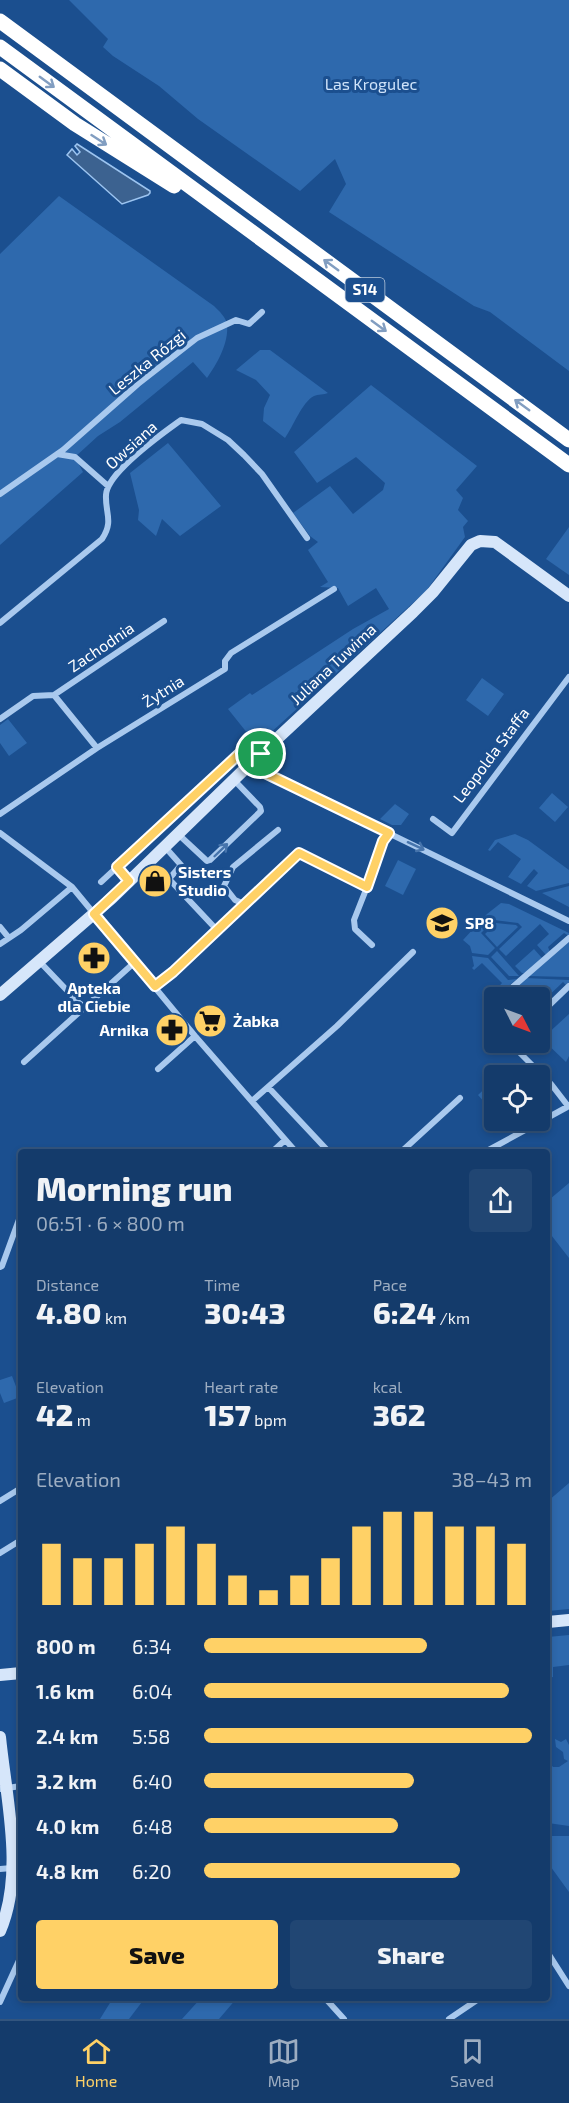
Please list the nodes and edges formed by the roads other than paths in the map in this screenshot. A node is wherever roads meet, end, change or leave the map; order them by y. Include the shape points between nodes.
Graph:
1 (0, 13) edge
2 (0, 21) edge
3 (26, 40) junction
4 (0, 47) edge
5 (0, 69) edge
6 (247, 229) junction
7 (262, 312) dead end
8 (569, 440) edge
9 (57, 454) junction
10 (569, 465) edge
11 (108, 486) junction
12 (0, 494) edge
13 (307, 538) dead end
14 (334, 589) dead end
15 (569, 596) edge
16 (164, 621) dead end
17 (0, 623) edge
18 (569, 678) edge
19 (54, 695) junction
20 (0, 719) edge
21 (97, 748) junction
22 (261, 754) junction
23 (251, 763) junction
24 (234, 780) junction
25 (0, 814) edge
26 (433, 819) dead end
27 (278, 830) dead end
28 (0, 833) edge
29 (389, 833) junction
30 (177, 834) junction
31 (164, 847) junction
32 (117, 867) junction
33 (129, 881) junction
34 (101, 882) dead end
35 (72, 887) junction
36 (367, 887) junction
37 (244, 904) junction
38 (94, 914) junction
39 (569, 921) edge
40 (0, 927) edge
41 (216, 929) junction
42 (9, 938) junction
43 (569, 938) edge
44 (0, 944) edge
45 (372, 945) dead end
46 (413, 952) dead end
47 (39, 961) junction
48 (135, 962) junction
49 (155, 986) junction
50 (569, 986) edge
51 (513, 987) edge
52 (0, 995) edge
53 (550, 1004) edge
54 (85, 1006) junction
55 (195, 1036) junction
56 (519, 1053) edge
57 (24, 1062) dead end
58 (158, 1069) dead end
59 (269, 1088) junction
60 (460, 1098) dead end
61 (252, 1101) junction
62 (568, 1106) edge
63 (285, 1140) junction
64 (275, 1149) edge
65 (293, 1149) edge
66 (326, 1149) edge
67 (404, 1149) edge
68 (490, 1149) edge
69 (18, 1222) edge
70 (0, 1267) edge
71 (18, 1490) edge
72 (0, 1501) edge
73 (18, 1542) edge
74 (0, 1553) edge
75 (569, 1620) edge
76 (550, 1622) edge
77 (18, 1673) edge
78 (0, 1675) edge
79 (0, 1737) edge
80 (18, 1786) edge
81 (3, 1789) edge
82 (6, 1869) edge
83 (17, 1884) edge
84 (0, 1931) edge
85 (550, 1956) edge
86 (18, 1963) edge
87 (569, 1986) edge
88 (328, 2001) edge
89 (476, 2001) edge
90 (0, 2002) edge
91 (344, 2019) edge
92 (449, 2019) edge

1 - 3 highway
2 - 3 highway, S14
8 -> 3 highway, S14
4 -> 6 highway, S14
5 -> 6 highway via 103,142
6 -> 10 highway, S14
7 - 9 street, Leszka Rózgi via 249,324 236,320 197,338
9 - 11 street via 75,458
9 - 12 street, Leszka Rózgi
11 - 13 street, Owsiana via 137,455 181,420 202,424 228,440 262,474
11 - 17 street, Owsiana via 110,525 102,539
14 - 21 street, Żytnia via 231,653 225,660 225,669
15 - 22 street, Juliana Tuwima via 503,547 486,540 476,542 427,599
16 - 19 street, Zachodnia
18 - 26 street, Leopolda Staffa via 452,833
19 - 20 street, Zachodnia via 33,696
19 - 21 street
21 - 25 street, Żytnia
22 - 23 street, Juliana Tuwima
22 - 32 street via 251,743
23 - 24 street, Juliana Tuwima
23 - 29 street
24 - 30 street, Juliana Tuwima
30 -> 24 street via 207,861 221,850 261,811
27 - 37 street via 233,867 224,886 234,900
28 - 35 street
29 - 36 street
29 -> 39 street
30 - 31 street, Juliana Tuwima
31 - 33 street, Juliana Tuwima
31 - 41 street via 181,865 169,879
32 - 33 street
32 - 34 street
33 - 38 street, Juliana Tuwima
35 - 38 street
35 - 42 street
36 - 37 street via 299,853
36 - 45 street via 354,920 356,929
37 - 41 street
38 - 47 street, Juliana Tuwima
38 - 48 street
40 - 42 street
41 - 49 street
42 - 44 street
43 - 51 street
46 - 59 street
47 - 52 street, Juliana Tuwima
47 - 54 street
48 - 49 street
48 - 54 street
49 - 55 street
50 - 53 street
54 - 57 street
55 - 58 street
55 - 61 street
56 - 62 street
59 - 61 street
59 - 66 street
60 - 67 street
61 - 63 street
62 - 68 street
63 - 64 street
63 - 65 street
69 - 70 street
71 - 72 street
73 - 74 street
75 - 76 street
77 - 78 street
79 - 81 street
80 - 81 street
81 - 82 street
82 - 83 street
83 - 84 street
85 - 87 street
86 - 90 street
88 - 91 street
89 - 92 street

